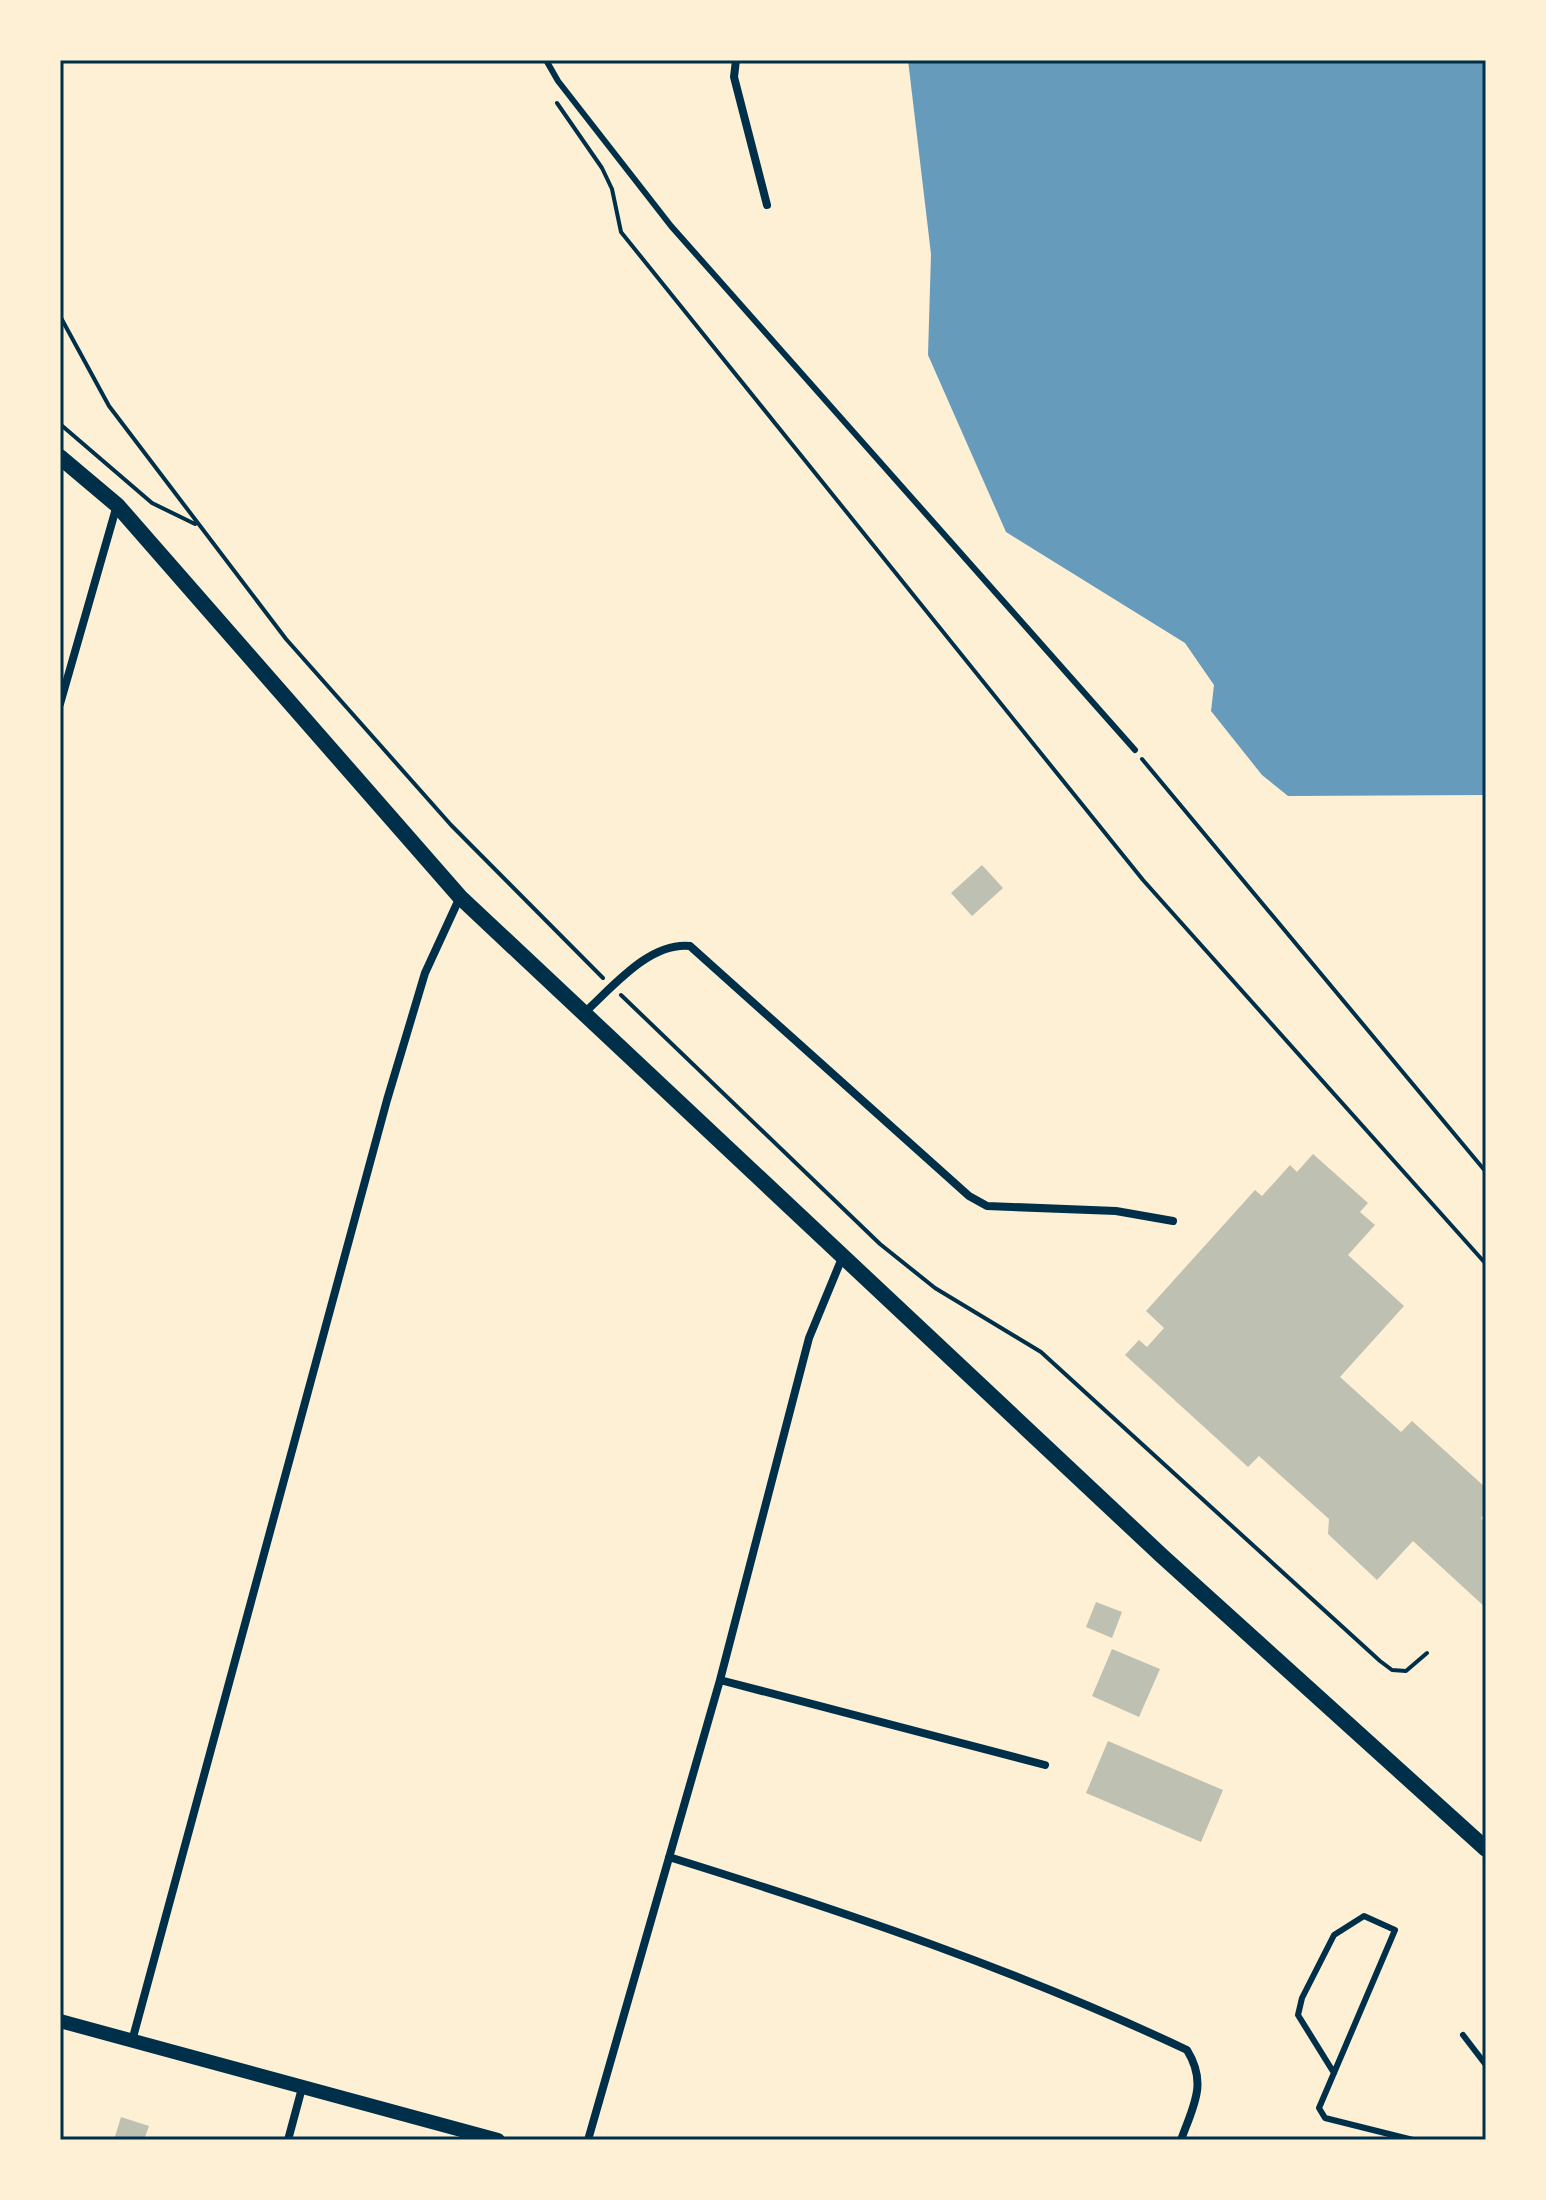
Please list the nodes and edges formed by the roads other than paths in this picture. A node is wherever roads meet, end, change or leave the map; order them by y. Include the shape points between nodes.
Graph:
1 (546, 60) edge
2 (736, 60) edge
3 (767, 205) dead end
4 (60, 457) edge
5 (117, 505) junction
6 (60, 704) edge
7 (1135, 750) road end
8 (460, 897) junction
9 (584, 1013) junction
10 (1173, 1221) dead end
11 (842, 1258) junction
12 (720, 1680) junction
13 (1045, 1765) dead end
14 (1486, 1849) edge
15 (669, 1857) junction
16 (60, 2021) edge
17 (1463, 2035) dead end
18 (132, 2041) junction
19 (1486, 2065) edge
20 (1334, 2073) junction
21 (302, 2088) junction
22 (288, 2140) edge
23 (498, 2140) edge
24 (588, 2140) edge
25 (1181, 2140) edge
26 (1413, 2140) edge

1 - 7 lane via 671,226
2 - 3 street via 734,77
4 - 5 main road
5 - 6 street
5 - 8 main road
8 - 9 main road
8 - 18 street via 425,973 387,1100
9 - 10 street via 643,961 673,945 690,946 969,1196 987,1206 1116,1211
9 - 11 main road
11 - 12 street via 809,1338
11 - 14 main road
12 - 13 street
12 - 15 street
15 - 24 street
15 - 25 street via 923,1939 1187,2050 1198,2068 1197,2095
16 - 18 street
17 - 19 lane
18 - 21 street
20 - 20 lane via 1395,1930 1364,1916 1334,1935 1298,2015
20 - 26 lane via 1319,2108 1325,2118
21 - 22 street
21 - 23 street

